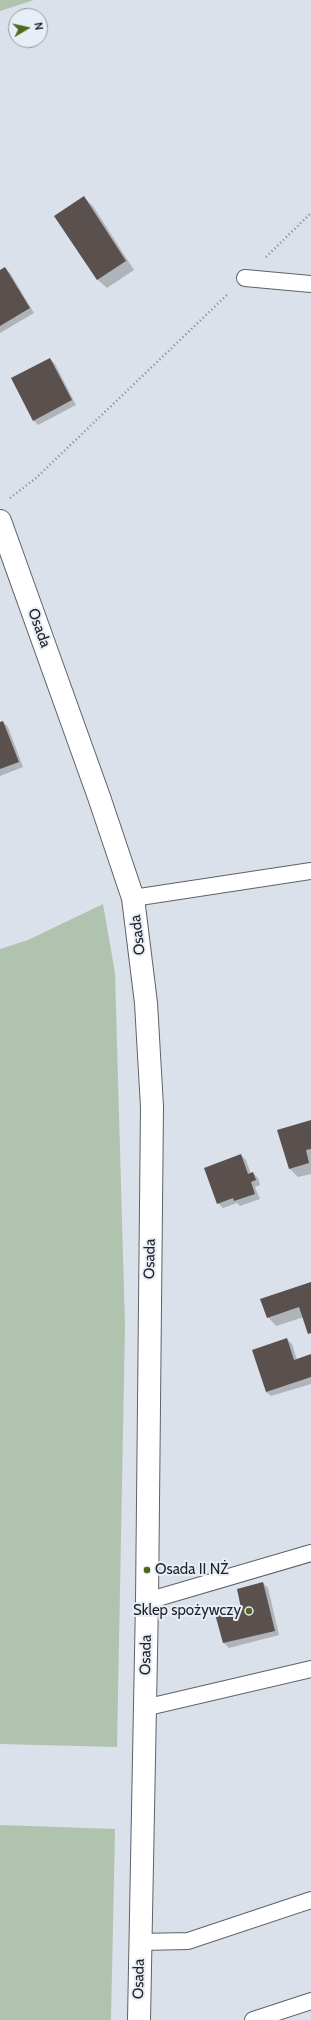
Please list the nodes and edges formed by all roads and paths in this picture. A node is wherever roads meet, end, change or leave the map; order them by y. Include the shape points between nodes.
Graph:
1 (311, 213) edge
2 (245, 278) junction
3 (311, 284) edge
4 (3, 523) edge
5 (311, 871) edge
6 (133, 898) junction
7 (311, 1553) edge
8 (147, 1601) junction
9 (311, 1669) edge
10 (144, 1708) junction
11 (311, 1900) edge
12 (140, 1942) junction
13 (311, 2001) edge
14 (139, 2020) edge
15 (253, 2020) edge

1 - 2 path
2 - 3 lane
2 - 4 path via 42,473
4 - 6 street, Osada
5 - 6 lane
6 - 8 street, Osada via 146,1003 152,1107
7 - 8 lane
8 - 10 street, Osada
9 - 10 lane
10 - 12 street, Osada
11 - 12 lane via 188,1941
12 - 14 street, Osada
13 - 15 lane

